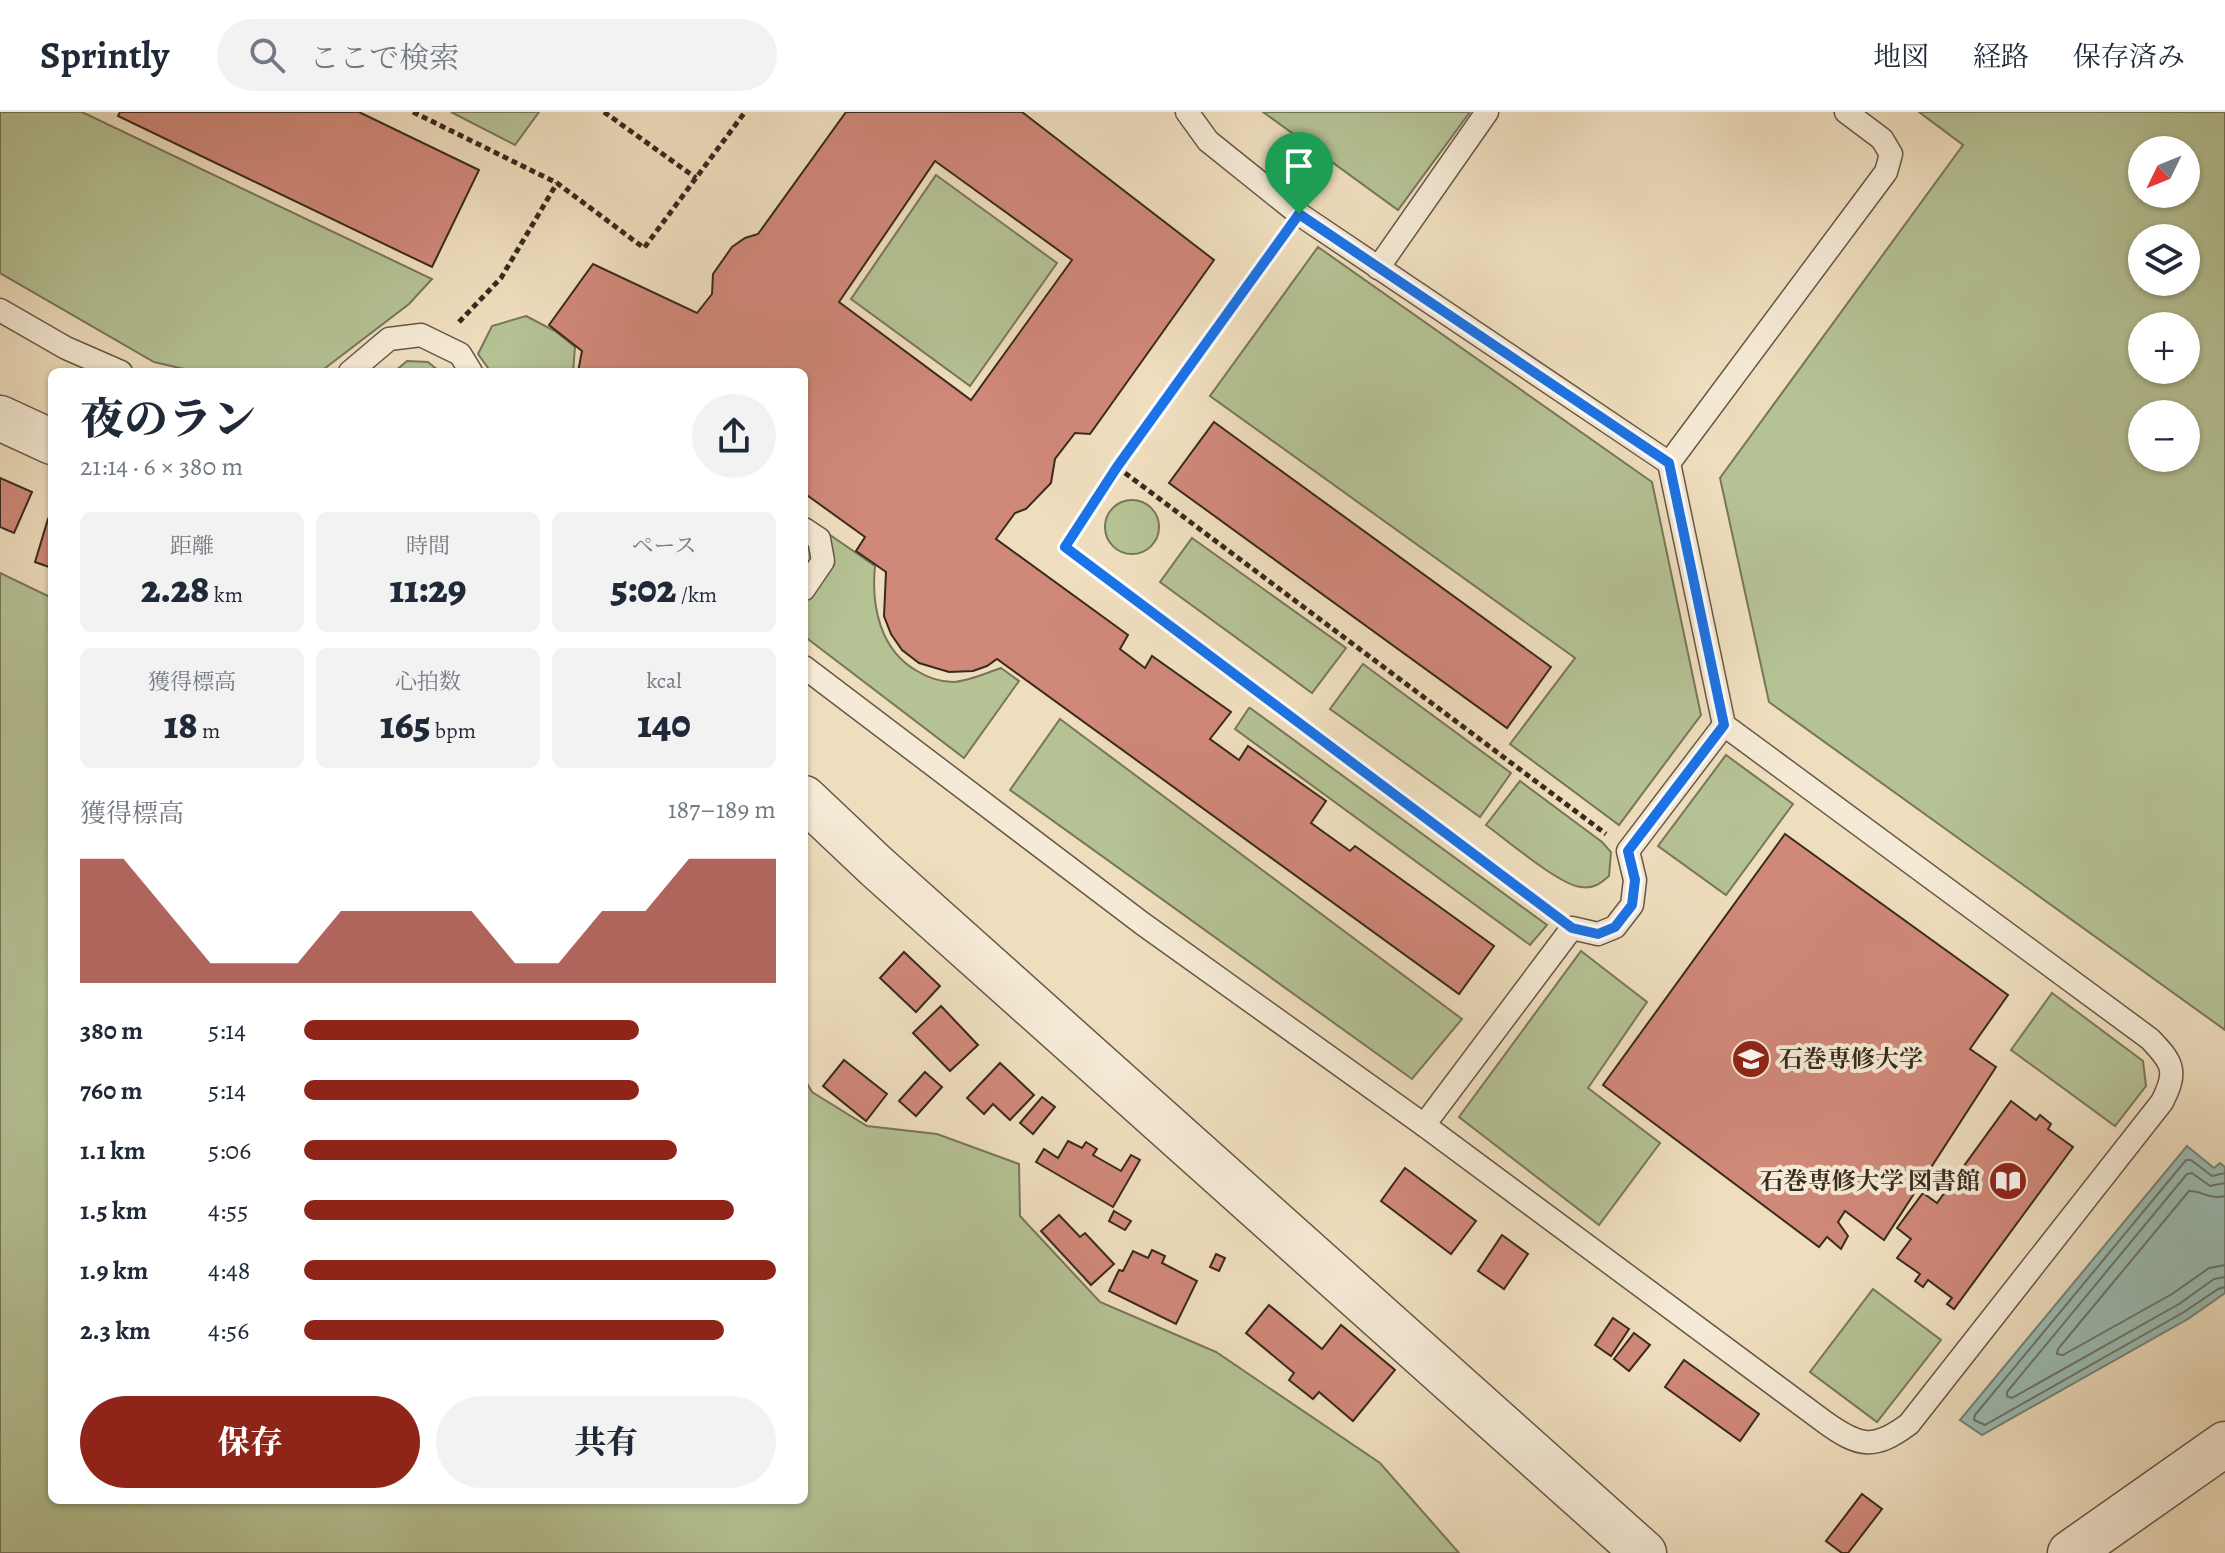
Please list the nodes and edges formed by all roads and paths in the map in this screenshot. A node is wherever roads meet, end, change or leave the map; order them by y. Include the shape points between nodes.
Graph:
1 (413, 112) edge
2 (604, 112) edge
3 (745, 112) edge
4 (1187, 112) edge
5 (1487, 112) edge
6 (1846, 112) edge
7 (696, 178) junction
8 (557, 183) junction
9 (1299, 214) junction
10 (1378, 268) junction
11 (0, 310) edge
12 (439, 343) junction
13 (112, 368) edge
14 (355, 368) edge
15 (469, 368) edge
16 (0, 418) edge
17 (48, 440) edge
18 (1669, 463) junction
19 (1117, 467) junction
20 (808, 532) edge
21 (808, 583) edge
22 (808, 670) edge
23 (1724, 725) junction
24 (808, 802) edge
25 (1628, 851) junction
26 (1572, 928) junction
27 (1424, 1125) junction
28 (2225, 1444) edge
29 (1644, 1553) edge
30 (2070, 1553) edge

1 - 8 path
2 - 7 path
3 - 7 path
4 - 9 lane via 1208,141
5 - 10 lane
6 - 18 lane via 1882,139 1891,154 1886,172
7 - 8 path via 644,248
8 - 12 path via 501,278
9 - 10 lane
9 - 19 path
10 - 18 lane
11 - 13 lane
12 - 14 lane via 421,335 389,339
12 - 15 lane via 460,354
16 - 17 street
18 - 23 lane
19 - 25 path
19 - 26 path via 1065,547
20 - 21 lane via 819,539 823,561
22 - 27 lane via 1143,924
23 - 25 lane
23 - 27 lane via 2150,1039 2169,1059 2172,1083 2162,1102 1909,1424 1890,1438 1868,1444 1850,1440 1826,1423
24 - 29 street
25 - 26 lane via 1635,880 1632,905 1624,916 1598,934
26 - 27 lane
28 - 30 street

